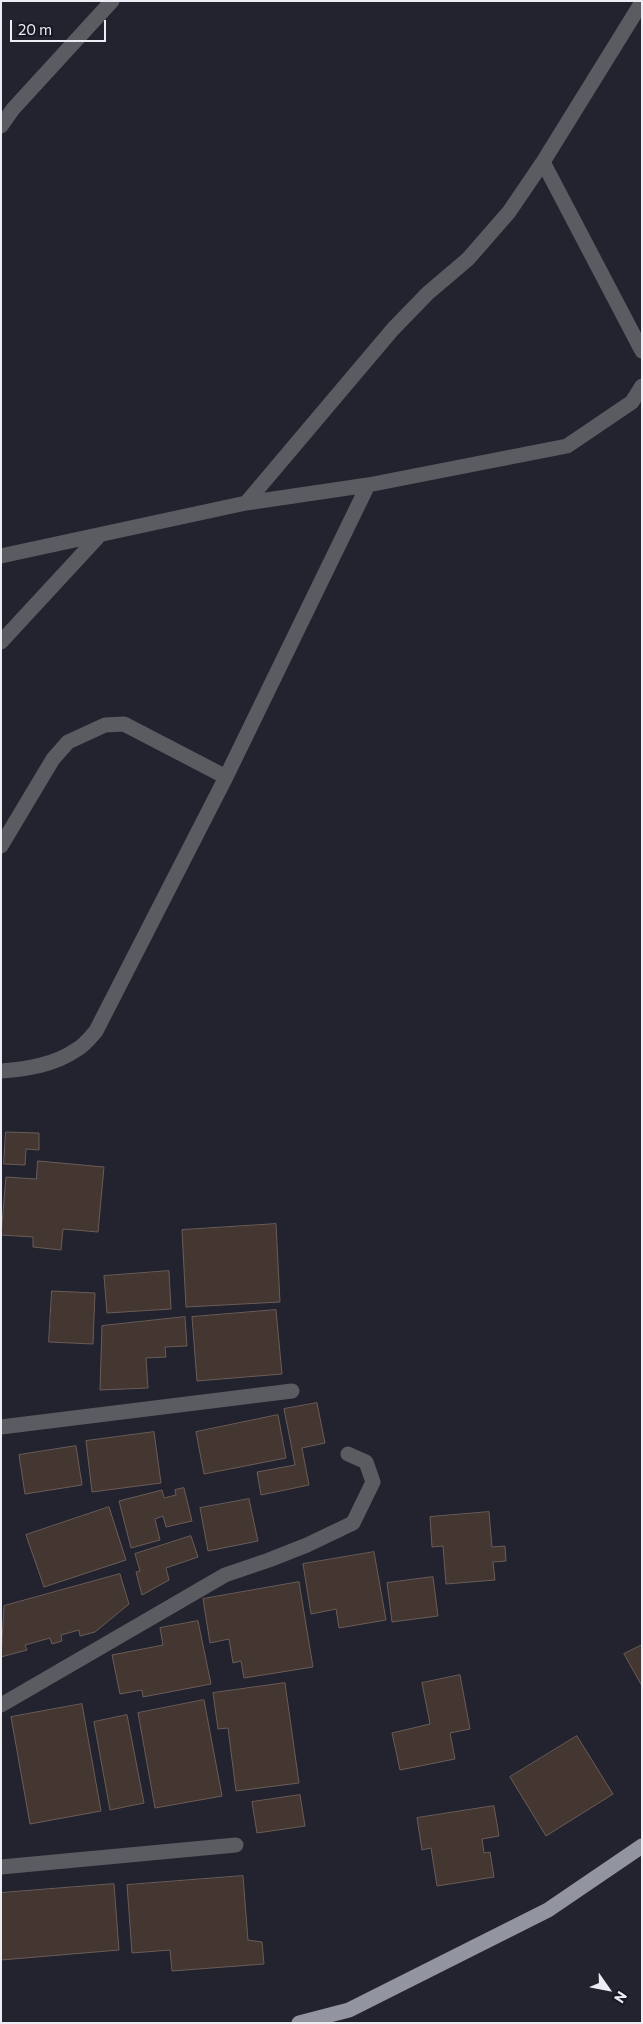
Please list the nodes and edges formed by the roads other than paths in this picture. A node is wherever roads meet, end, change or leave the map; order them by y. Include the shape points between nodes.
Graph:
1 (112, 1) edge
2 (642, 2) edge
3 (1, 126) edge
4 (543, 162) junction
5 (642, 351) edge
6 (642, 386) edge
7 (368, 485) junction
8 (246, 503) junction
9 (98, 537) junction
10 (1, 556) edge
11 (1, 642) edge
12 (226, 777) junction
13 (1, 846) edge
14 (1, 1072) edge
15 (292, 1391) dead end
16 (1, 1428) edge
17 (348, 1454) dead end
18 (1, 1705) edge
19 (236, 1846) dead end
20 (642, 1846) edge
21 (1, 1867) edge
22 (299, 2023) edge

1 - 3 street
2 - 4 street
4 - 5 street
4 - 8 street via 509,212 468,259 393,329
6 - 7 street via 632,402 567,446
7 - 8 street
7 - 12 street
8 - 9 street
9 - 10 street
9 - 11 street
12 - 13 street via 124,724 105,725 68,742 58,753
12 - 14 street via 96,1032 77,1050 51,1063
15 - 16 street
17 - 18 street via 366,1462 374,1482 353,1523 276,1557 225,1575
19 - 21 street
20 - 22 main road via 548,1910 349,2010

